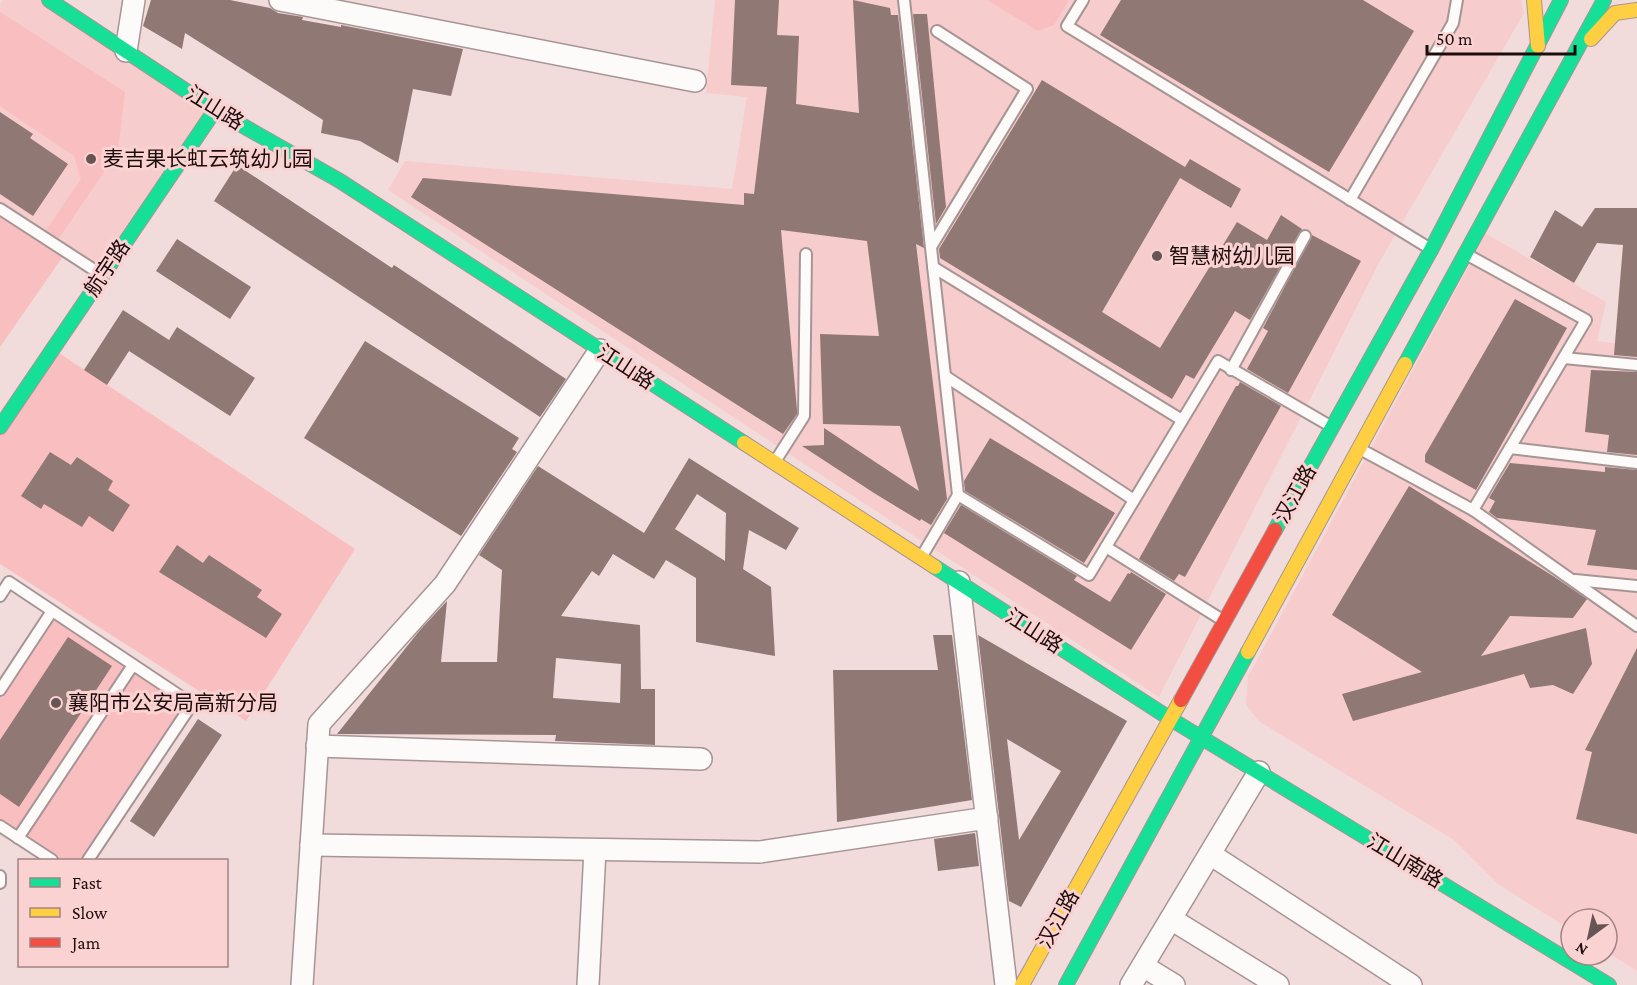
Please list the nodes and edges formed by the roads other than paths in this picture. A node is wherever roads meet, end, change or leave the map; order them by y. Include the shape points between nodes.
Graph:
1 (49, 0) edge
2 (134, 0) edge
3 (280, 0) edge
4 (904, 0) edge
5 (1083, 0) edge
6 (1457, 0) edge
7 (1534, 0) edge
8 (1562, 0) edge
9 (1604, 0) edge
10 (1637, 10) edge
11 (937, 31) dead end
12 (1538, 46) junction
13 (126, 51) junction
14 (1571, 61) junction
15 (695, 81) dead end
16 (215, 110) junction
17 (1350, 200) junction
18 (0, 209) edge
19 (1305, 236) dead end
20 (931, 247) junction
21 (1431, 250) junction
22 (806, 254) dead end
23 (1466, 254) junction
24 (933, 267) junction
25 (102, 275) junction
26 (600, 350) junction
27 (1564, 358) junction
28 (1637, 365) edge
29 (1231, 370) junction
30 (945, 376) junction
31 (1182, 420) junction
32 (0, 427) edge
33 (1332, 427) junction
34 (1359, 448) junction
35 (1510, 448) junction
36 (774, 463) junction
37 (1637, 463) edge
38 (958, 495) junction
39 (1134, 500) junction
40 (1473, 510) junction
41 (1106, 547) junction
42 (921, 558) junction
43 (1573, 580) junction
44 (959, 582) junction
45 (1637, 586) edge
46 (0, 596) edge
47 (52, 611) junction
48 (1224, 621) junction
49 (1637, 626) edge
50 (133, 665) junction
51 (0, 690) edge
52 (1169, 718) junction
53 (1201, 737) junction
54 (318, 746) junction
55 (701, 759) dead end
56 (1259, 772) junction
57 (987, 818) junction
58 (0, 826) edge
59 (18, 838) junction
60 (311, 845) junction
61 (595, 850) junction
62 (1210, 854) junction
63 (49, 859) edge
64 (89, 859) edge
65 (0, 876) edge
66 (0, 883) edge
67 (1171, 919) junction
68 (1143, 966) junction
69 (302, 985) edge
70 (588, 985) edge
71 (1006, 985) edge
72 (1022, 985) edge
73 (1066, 985) edge
74 (1131, 985) edge
75 (1174, 985) edge
76 (1278, 985) edge
77 (1411, 985) edge
78 (1609, 985) edge

1 - 13 main road, 江山路
2 - 13 street
3 - 15 street
4 - 20 lane
5 - 17 lane via 1067,26
6 - 17 lane via 1453,22
7 - 12 main road
8 - 12 main road, 汉江路
9 - 14 main road, 汉江路
10 - 14 main road via 1615,13
11 - 20 lane via 1027,89
12 - 21 main road, 汉江路
13 - 16 main road, 江山路
14 - 23 main road, 汉江路
16 - 25 main road, 航宇路
16 - 26 main road, 江山路 via 340,181
17 - 21 lane
18 - 25 lane
19 - 29 lane
20 - 24 lane
21 - 33 main road, 汉江路
22 - 36 lane via 804,416
23 - 27 lane via 1586,320
23 - 34 main road, 汉江路
24 - 30 lane
24 - 31 lane
25 - 32 main road, 航宇路
26 - 36 main road, 江山路
26 - 54 street via 445,584 319,724
27 - 28 lane
27 - 35 lane
29 - 31 lane via 1218,361
29 - 33 lane
30 - 38 lane
30 - 39 lane
31 - 39 lane
33 - 48 main road, 汉江路
34 - 40 lane
34 - 53 main road, 汉江路
35 - 37 lane
35 - 40 lane
36 - 42 main road, 江山路
38 - 41 lane via 1089,575
38 - 42 lane
39 - 41 lane
40 - 43 lane
41 - 48 lane
42 - 44 main road, 江山路
43 - 45 lane
43 - 49 lane
44 - 52 main road, 江山路
44 - 57 street
46 - 47 lane via 9,582
47 - 50 lane
47 - 51 lane
48 - 52 main road, 汉江路
50 - 59 lane
50 - 64 lane via 192,704
52 - 53 main road, 江山路
52 - 72 main road, 汉江路
53 - 56 main road, 江山南路
53 - 73 main road, 汉江路
54 - 55 street
54 - 60 street
56 - 62 street
56 - 78 main road, 江山南路
57 - 61 street via 760,852
57 - 71 street
58 - 59 lane
59 - 63 lane
60 - 61 street
60 - 69 street
61 - 70 street
62 - 67 street
62 - 77 street
65 - 66 lane
67 - 68 street
67 - 76 street
68 - 74 street
68 - 75 street

